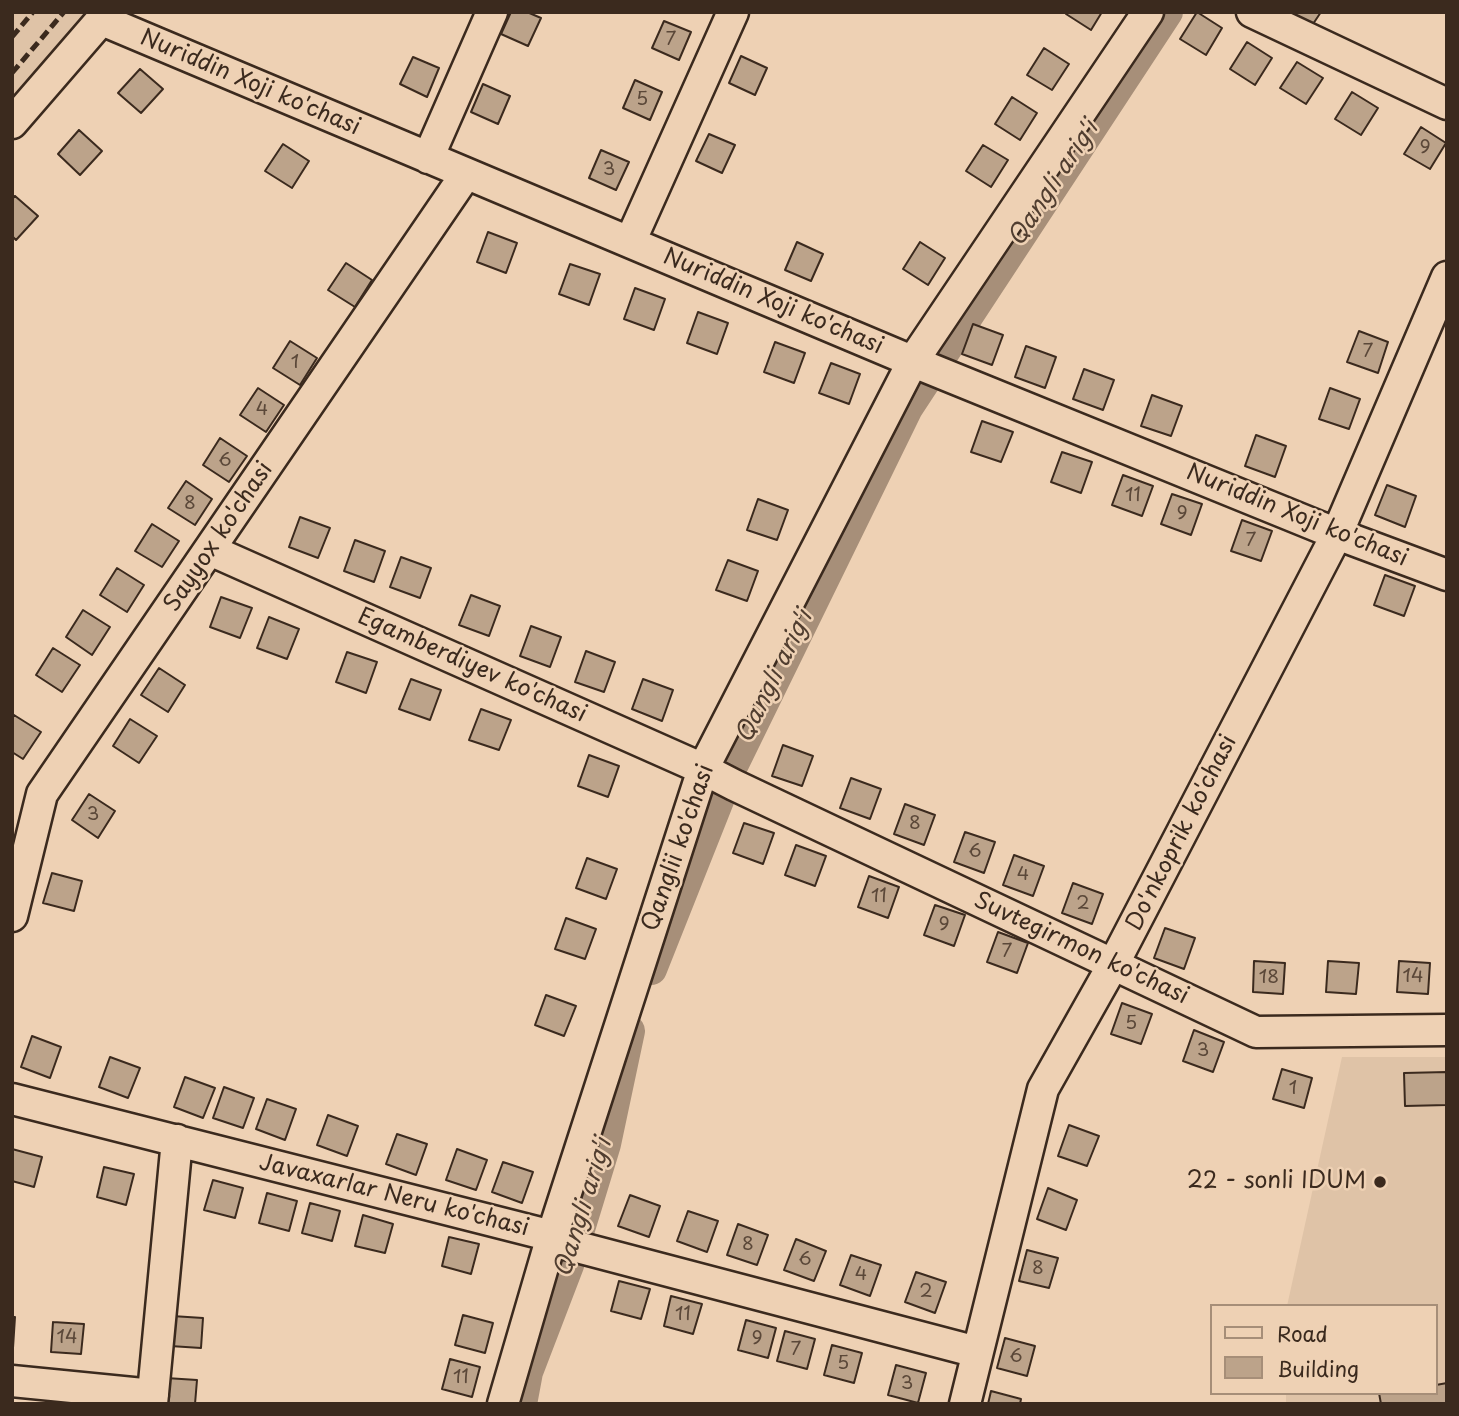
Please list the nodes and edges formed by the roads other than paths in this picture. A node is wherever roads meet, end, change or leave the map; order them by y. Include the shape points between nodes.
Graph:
1 (492, 12) edge
2 (733, 12) edge
3 (1148, 12) edge
4 (1252, 12) edge
5 (105, 16) edge
6 (1447, 104) edge
7 (12, 124) edge
8 (428, 158) junction
9 (466, 174) junction
10 (630, 242) junction
11 (1447, 277) edge
12 (928, 367) junction
13 (1337, 534) junction
14 (210, 550) junction
15 (1447, 575) edge
16 (718, 777) junction
17 (12, 916) edge
18 (1114, 963) junction
19 (1447, 1030) edge
20 (12, 1099) edge
21 (177, 1140) junction
22 (567, 1243) junction
23 (977, 1352) junction
24 (12, 1381) edge
25 (152, 1400) edge
26 (503, 1404) edge
27 (965, 1404) edge

1 - 8 street
2 - 10 street
3 - 12 street, Qanglii ko'chasi
4 - 6 street
5 - 7 street
5 - 8 street, Nuriddin Xoji ko'chasi
8 - 9 street, Nuriddin Xoji ko'chasi
9 - 10 street, Nuriddin Xoji ko'chasi
9 - 14 street, Sayyox ko'chasi
10 - 12 street, Nuriddin Xoji ko'chasi
11 - 13 street, Do'nkoprik ko'chasi
12 - 13 street, Nuriddin Xoji ko'chasi
12 - 16 street, Qanglii ko'chasi
13 - 15 street, Nuriddin Xoji ko'chasi
13 - 18 street, Do'nkoprik ko'chasi
14 - 16 street, Egamberdiyev ko'chasi
14 - 17 street, Sayyox ko'chasi via 42,794
16 - 18 street, Suvtegirmon ko'chasi
16 - 22 street, Qanglii ko'chasi
18 - 19 street, Suvtegirmon ko'chasi via 1256,1032
18 - 23 street, Do'nkoprik ko'chasi via 1043,1089
20 - 21 street, Javaxarlar Neru ko'chasi
21 - 22 street, Javaxarlar Neru ko'chasi
21 - 25 street
22 - 23 street, Javaxarlar Neru ko'chasi
22 - 26 street, Qanglii ko'chasi
23 - 27 street, Do'nkoprik ko'chasi
24 - 25 street

